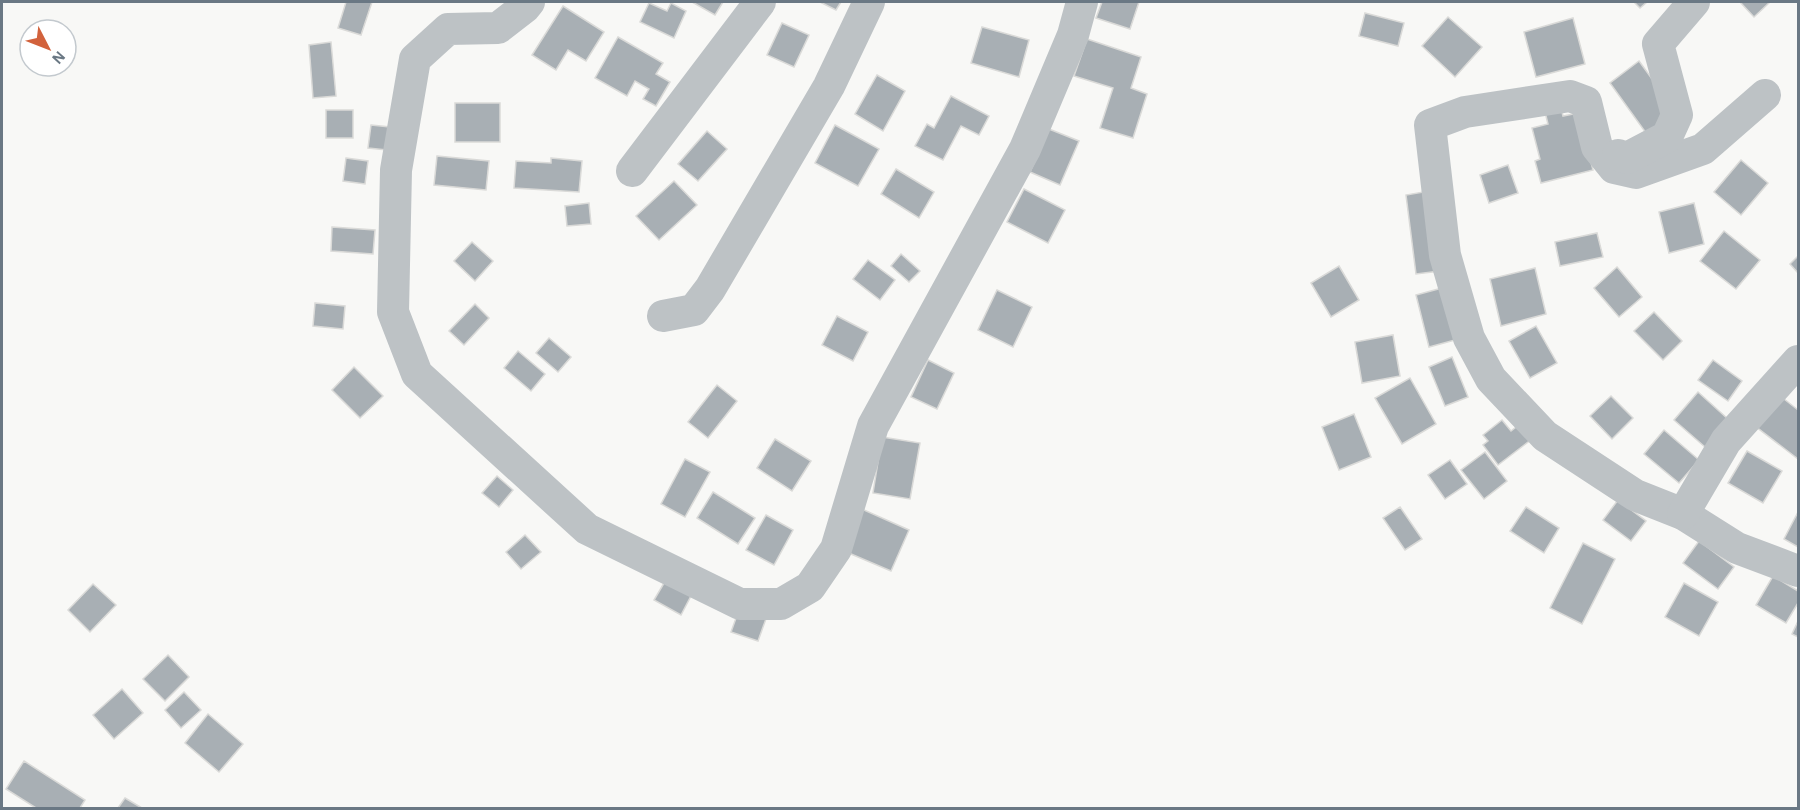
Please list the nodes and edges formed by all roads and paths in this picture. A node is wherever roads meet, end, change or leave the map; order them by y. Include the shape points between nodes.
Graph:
1 (529, 2) edge
2 (760, 2) edge
3 (869, 2) edge
4 (1082, 2) edge
5 (1694, 2) edge
6 (1765, 95) dead end
7 (1597, 147) junction
8 (632, 171) dead end
9 (663, 316) dead end
10 (1798, 361) edge
11 (1683, 514) junction
12 (1798, 571) edge

1 - 4 street via 498,28 448,29 415,59 396,170 393,312 417,374 587,529 740,604 781,604 810,587 836,549 873,426 1024,149 1073,35
2 - 8 street
3 - 9 street via 829,86 710,290 694,310
5 - 7 street via 1658,44 1677,115 1667,136 1627,158
6 - 7 street via 1703,148 1636,173 1614,168
7 - 11 street via 1586,102 1570,96 1465,112 1430,125 1445,255 1469,338 1491,379 1545,436 1635,495
10 - 11 street via 1726,441
11 - 12 street via 1737,548

